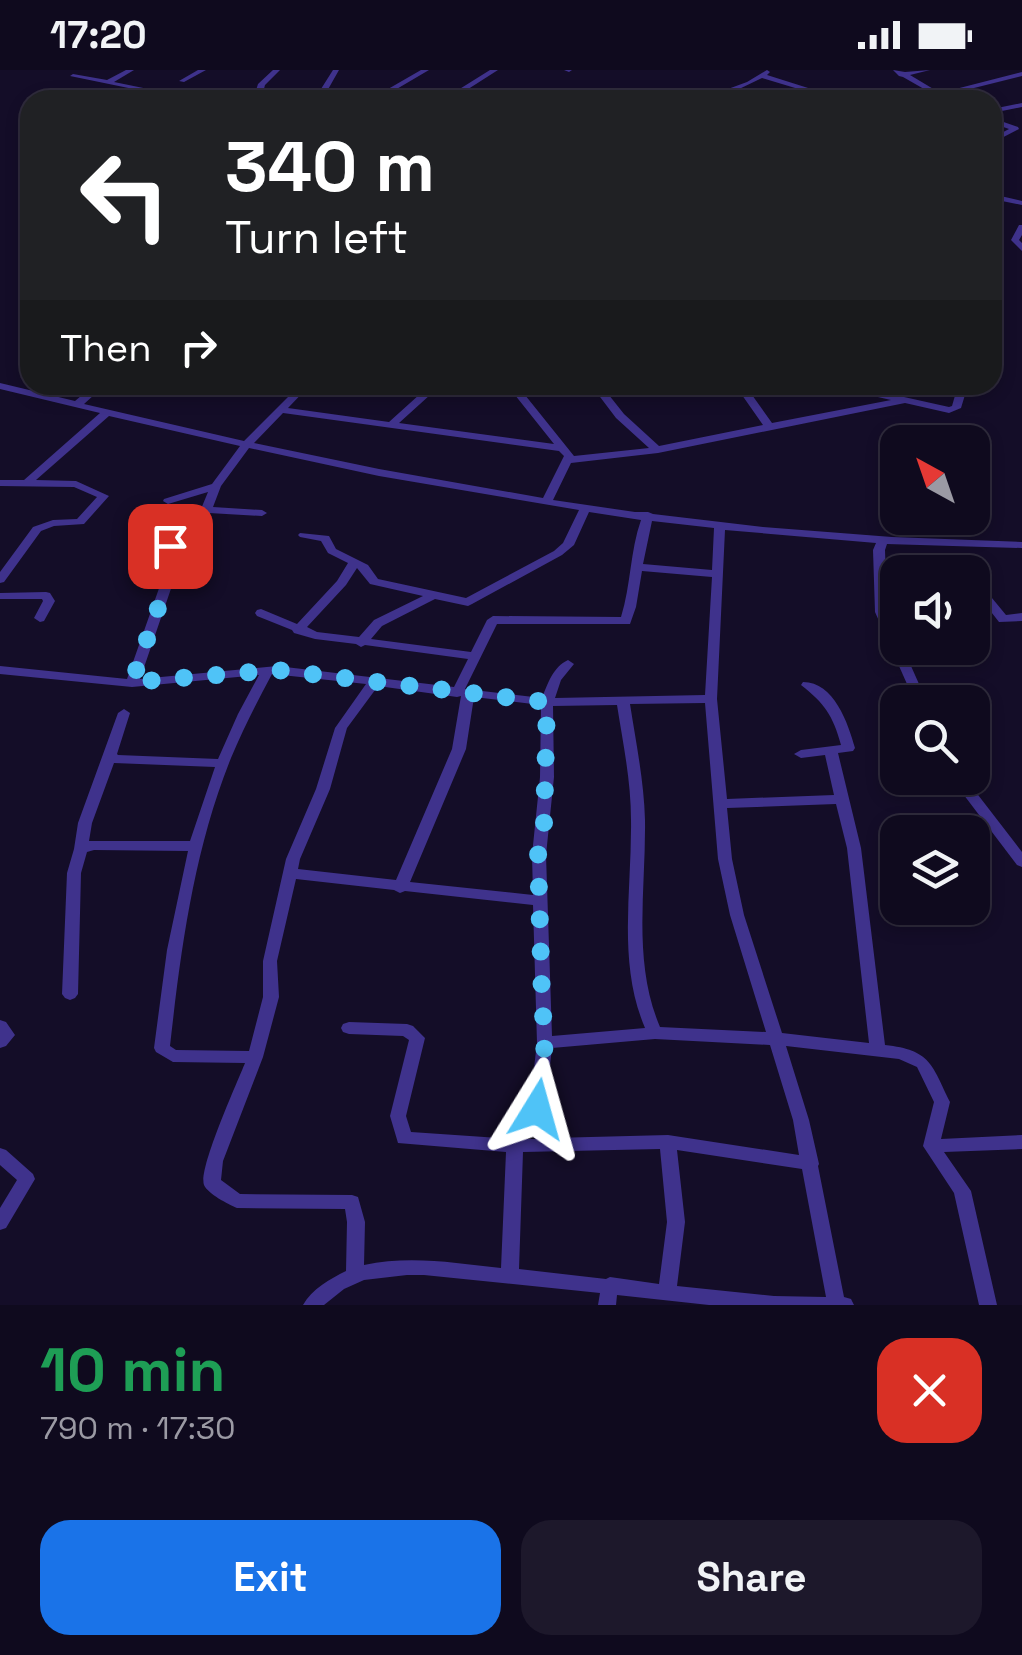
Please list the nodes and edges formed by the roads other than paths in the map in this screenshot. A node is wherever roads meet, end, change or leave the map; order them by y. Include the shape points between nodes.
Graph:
1 (132, 70) edge
2 (203, 70) edge
3 (277, 70) edge
4 (426, 70) edge
5 (495, 70) edge
6 (927, 70) edge
7 (768, 73) edge
8 (899, 73) edge
9 (1022, 74) edge
10 (73, 76) dead end
11 (182, 81) dead end
12 (109, 82) junction
13 (149, 90) edge
14 (260, 90) edge
15 (391, 90) edge
16 (462, 90) edge
17 (732, 90) edge
18 (815, 90) edge
19 (928, 90) edge
20 (959, 90) edge
21 (1022, 228) edge
22 (1022, 248) edge
23 (36, 395) edge
24 (88, 395) edge
25 (295, 395) edge
26 (425, 395) edge
27 (520, 395) edge
28 (604, 395) edge
29 (747, 395) edge
30 (882, 395) edge
31 (959, 395) edge
32 (905, 400) junction
33 (77, 405) junction
34 (281, 410) junction
35 (106, 413) junction
36 (390, 426) junction
37 (770, 428) junction
38 (245, 446) junction
39 (562, 448) junction
40 (658, 450) junction
41 (570, 460) junction
42 (28, 482) junction
43 (0, 483) edge
44 (216, 486) junction
45 (168, 501) dead end
46 (547, 501) junction
47 (586, 506) junction
48 (206, 510) junction
49 (262, 513) dead end
50 (648, 515) junction
51 (720, 526) junction
52 (304, 535) dead end
53 (883, 540) junction
54 (1022, 546) edge
55 (356, 560) junction
56 (639, 567) junction
57 (716, 574) junction
58 (0, 580) edge
59 (434, 595) junction
60 (0, 596) edge
61 (990, 603) edge
62 (261, 613) dead end
63 (1022, 617) edge
64 (40, 618) dead end
65 (298, 630) junction
66 (361, 643) junction
67 (472, 656) junction
68 (568, 664) dead end
69 (0, 670) edge
70 (268, 670) junction
71 (132, 682) junction
72 (375, 682) junction
73 (806, 685) dead end
74 (913, 685) edge
75 (463, 693) junction
76 (711, 699) junction
77 (622, 700) junction
78 (547, 702) junction
79 (124, 712) dead end
80 (832, 753) junction
81 (801, 754) dead end
82 (110, 755) junction
83 (222, 762) junction
84 (971, 795) edge
85 (841, 799) junction
86 (723, 804) junction
87 (197, 846) junction
88 (82, 849) junction
89 (1022, 862) edge
90 (289, 873) junction
91 (400, 888) junction
92 (538, 901) junction
93 (70, 994) dead end
94 (0, 1026) edge
95 (349, 1028) dead end
96 (655, 1033) junction
97 (778, 1039) junction
98 (0, 1042) edge
99 (545, 1043) junction
100 (878, 1050) junction
101 (255, 1056) junction
102 (668, 1142) junction
103 (1022, 1142) edge
104 (545, 1145) junction
105 (515, 1146) junction
106 (932, 1146) junction
107 (0, 1155) edge
108 (811, 1164) junction
109 (0, 1223) edge
110 (356, 1275) junction
111 (510, 1276) junction
112 (667, 1292) junction
113 (608, 1295) edge
114 (836, 1304) edge
115 (312, 1305) edge
116 (845, 1305) edge
117 (988, 1305) edge

1 - 12 street
2 - 11 street
3 - 14 street
4 - 15 street
5 - 16 street
6 - 8 street
7 - 17 street
7 - 18 street
8 - 19 street
9 - 20 street
10 - 12 street
12 - 13 street
21 - 22 street via 1015,240
23 - 33 street
24 - 33 street
25 - 34 street
26 - 36 street
27 - 39 street
28 - 40 street
29 - 37 street
30 - 32 street
31 - 32 street via 954,409
32 - 37 street
33 - 35 street
34 - 36 street
34 - 38 street
35 - 38 street
35 - 42 street
36 - 39 street
37 - 40 street
38 - 44 street
38 - 46 street
39 - 41 street
40 - 41 street
41 - 46 street
42 - 43 street
42 - 58 street via 76,484 104,496 80,522 37,530
44 - 45 street
44 - 48 street
46 - 47 street
47 - 50 street
47 - 59 street via 558,553 472,600
48 - 49 street
48 - 71 street via 170,546 169,577
50 - 51 street
50 - 56 street via 636,548
51 - 53 street
51 - 57 street
52 - 55 street via 325,538 332,551
53 - 54 street
53 - 74 street via 881,612
55 - 59 street via 374,582
55 - 65 street
56 - 57 street
56 - 67 street via 626,620 493,620
57 - 76 street
59 - 66 street via 378,623
60 - 64 street via 46,596
61 - 63 street via 1003,619
62 - 65 street
65 - 66 street
66 - 67 street
67 - 75 street
68 - 78 street
69 - 71 street
70 - 71 street
70 - 72 street
70 - 83 street via 232,730
72 - 75 street
72 - 90 street via 343,723
73 - 80 street via 842,722 848,748
75 - 78 street
75 - 91 street via 459,749
76 - 77 street
76 - 86 street
77 - 78 street
77 - 96 street via 636,781 640,996
78 - 92 street
79 - 82 street
80 - 81 street
80 - 85 street
82 - 83 street
82 - 88 street
83 - 87 street
84 - 89 street
85 - 86 street
85 - 100 street via 854,848
86 - 97 street via 729,884
87 - 88 street
87 - 101 street via 172,943 162,1048 172,1056
88 - 93 street via 74,873
90 - 91 street
90 - 101 street
91 - 92 street
92 - 99 street
94 - 98 street via 7,1035
95 - 105 street via 407,1030 417,1038 398,1116 404,1138
96 - 97 street
96 - 99 street
97 - 100 street
97 - 108 street
99 - 104 street via 537,1092
100 - 106 street via 922,1063 933,1078 942,1102
101 - 110 street via 212,1183 237,1201 352,1202
102 - 104 street
102 - 108 street
102 - 112 street via 676,1222
103 - 106 street
104 - 105 street
105 - 111 street
106 - 117 street via 962,1190
107 - 109 street via 26,1179
108 - 114 street
110 - 111 street via 424,1267
110 - 115 street via 334,1283
111 - 113 street
112 - 113 street
112 - 114 street
114 - 116 street

